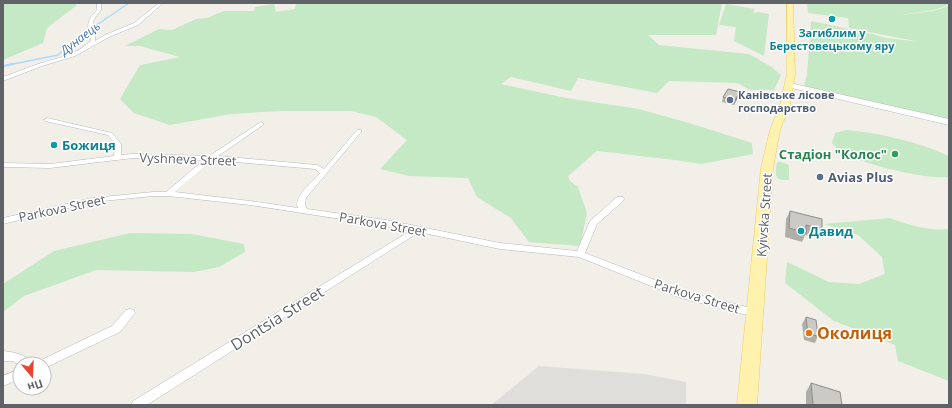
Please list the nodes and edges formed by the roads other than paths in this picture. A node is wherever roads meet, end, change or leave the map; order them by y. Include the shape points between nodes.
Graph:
1 (98, 3) edge
2 (161, 3) edge
3 (790, 3) edge
4 (86, 48) junction
5 (3, 79) edge
6 (790, 85) junction
7 (47, 120) dead end
8 (949, 122) edge
9 (261, 124) dead end
10 (359, 131) dead end
11 (118, 157) junction
12 (211, 158) junction
13 (3, 165) edge
14 (324, 172) junction
15 (168, 194) junction
16 (620, 199) dead end
17 (305, 212) junction
18 (4, 220) edge
19 (417, 230) junction
20 (580, 254) junction
21 (130, 313) dead end
22 (755, 313) junction
23 (52, 360) edge
24 (137, 405) edge
25 (747, 405) edge

1 - 4 street via 99,10 90,19 89,25 93,40
2 - 4 street via 136,24
3 - 6 main road, Kyivska Street
4 - 5 street via 73,55
6 - 8 street
6 - 22 main road, Kyivska Street via 767,168
7 - 11 street via 110,134 118,144
9 - 12 street
10 - 14 street
11 - 12 street, Vyshneva Street
11 - 13 street, Vyshneva Street via 50,166
12 - 14 street, Vyshneva Street via 317,167
12 - 15 street
14 - 17 street via 302,198
15 - 17 street, Parkova Street
15 - 18 street, Parkova Street via 93,200
16 - 20 street via 593,223
17 - 19 street, Parkova Street
19 - 20 street, Parkova Street via 500,246
19 - 24 street, Dontsia Street
20 - 22 street, Parkova Street via 684,294
21 - 23 street via 116,329
22 - 25 main road, Kyivska Street

